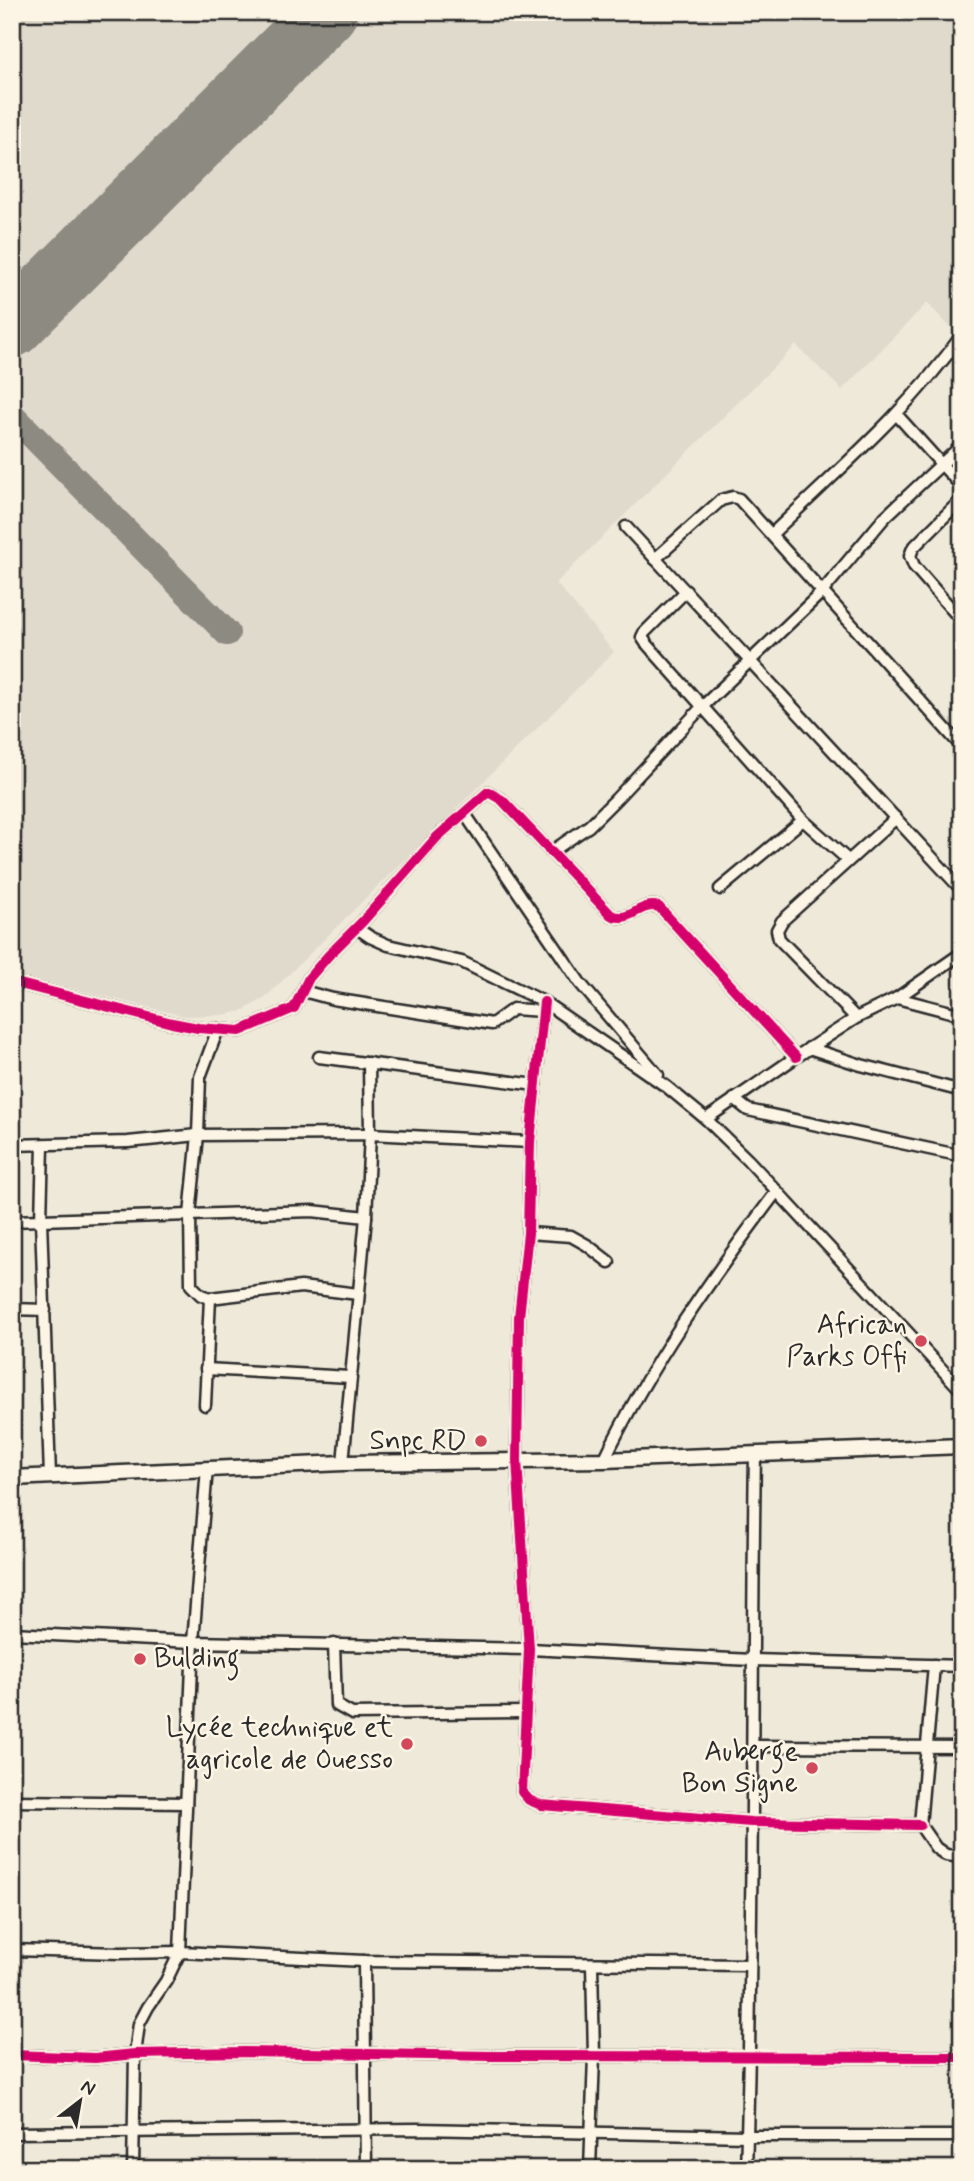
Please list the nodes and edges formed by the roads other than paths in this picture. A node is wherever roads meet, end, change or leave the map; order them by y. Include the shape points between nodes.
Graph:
1 (962, 335) edge
2 (897, 415) junction
3 (962, 445) edge
4 (942, 465) junction
5 (962, 486) edge
6 (962, 499) edge
7 (626, 527) dead end
8 (772, 534) junction
9 (655, 559) junction
10 (686, 591) junction
11 (822, 592) junction
12 (962, 621) edge
13 (751, 661) junction
14 (702, 707) junction
15 (962, 747) edge
16 (465, 814) junction
17 (896, 818) junction
18 (803, 820) junction
19 (551, 852) junction
20 (848, 860) junction
21 (720, 889) dead end
22 (962, 890) edge
23 (357, 928) junction
24 (962, 953) edge
25 (12, 982) edge
26 (303, 990) junction
27 (897, 998) junction
28 (544, 1007) junction
29 (962, 1015) edge
30 (856, 1018) junction
31 (218, 1029) junction
32 (809, 1048) junction
33 (796, 1056) junction
34 (318, 1057) dead end
35 (369, 1063) junction
36 (536, 1084) junction
37 (667, 1087) junction
38 (962, 1091) edge
39 (734, 1099) junction
40 (706, 1119) junction
41 (370, 1134) junction
42 (198, 1135) junction
43 (530, 1142) junction
44 (12, 1145) edge
45 (43, 1145) junction
46 (962, 1156) edge
47 (777, 1191) junction
48 (190, 1215) junction
49 (366, 1217) junction
50 (41, 1220) junction
51 (12, 1221) edge
52 (528, 1233) junction
53 (609, 1262) dead end
54 (358, 1294) junction
55 (209, 1298) junction
56 (12, 1309) edge
57 (45, 1310) junction
58 (206, 1369) junction
59 (350, 1377) junction
60 (962, 1391) edge
61 (205, 1405) dead end
62 (962, 1446) edge
63 (755, 1453) junction
64 (517, 1460) junction
65 (604, 1460) junction
66 (343, 1463) junction
67 (207, 1468) junction
68 (50, 1476) junction
69 (12, 1478) edge
70 (12, 1633) edge
71 (193, 1642) junction
72 (334, 1644) junction
73 (529, 1649) junction
74 (752, 1660) junction
75 (934, 1665) junction
76 (962, 1665) edge
77 (526, 1712) junction
78 (754, 1746) junction
79 (927, 1746) junction
80 (962, 1747) edge
81 (12, 1801) edge
82 (186, 1803) junction
83 (751, 1822) junction
84 (920, 1825) junction
85 (962, 1857) edge
86 (12, 1950) edge
87 (180, 1952) junction
88 (363, 1961) junction
89 (592, 1964) junction
90 (750, 1965) junction
91 (135, 2054) junction
92 (12, 2055) edge
93 (365, 2055) junction
94 (749, 2055) junction
95 (594, 2056) junction
96 (962, 2057) edge
97 (366, 2130) junction
98 (133, 2132) junction
99 (12, 2133) edge
100 (592, 2133) junction
101 (748, 2136) junction
102 (962, 2136) edge
103 (134, 2169) edge
104 (366, 2169) edge
105 (590, 2169) edge
106 (747, 2169) edge

1 - 2 street
2 - 4 street
2 - 8 street
3 - 4 street
4 - 5 street
4 - 11 street via 874,529
6 - 12 street via 910,556
7 - 9 street
8 - 9 street via 739,499 728,497
8 - 11 street
9 - 10 street
10 - 13 street
10 - 14 street via 642,637
11 - 13 street
11 - 15 street
13 - 14 street
13 - 17 street
14 - 18 street
14 - 19 street via 589,826
16 - 19 street via 486,792 492,793
16 - 23 street via 437,837
16 - 37 street via 580,983
17 - 20 street
17 - 22 street
18 - 20 street
18 - 21 street
19 - 33 street via 618,919 643,907 659,907
20 - 30 street via 777,930 779,939
23 - 26 street
23 - 28 street via 388,945 462,962
24 - 27 street
25 - 31 street via 144,1017
26 - 28 street via 333,999 492,1024 513,1009
26 - 31 street via 287,1012 240,1031
27 - 29 street
27 - 30 street
28 - 36 street
28 - 37 street
30 - 32 street
31 - 42 street via 200,1077
32 - 33 street
32 - 38 street
33 - 39 street
34 - 35 street
35 - 36 street
35 - 41 street
36 - 43 street
37 - 40 street
39 - 40 street
39 - 46 street via 748,1110
40 - 47 street
41 - 42 street
41 - 43 street
41 - 49 street
42 - 45 street
42 - 48 street
43 - 52 street
44 - 45 street
45 - 50 street
47 - 60 street
47 - 65 street via 641,1388
48 - 49 street via 322,1211
48 - 50 street
48 - 55 street via 191,1285
49 - 54 street
50 - 51 street
50 - 57 street
52 - 53 street via 571,1236
52 - 64 street via 519,1317
54 - 55 street via 301,1287
54 - 59 street
55 - 58 street
56 - 57 street
57 - 68 street
58 - 59 street
58 - 61 street
59 - 66 street
62 - 63 highway
63 - 65 highway
63 - 74 street
64 - 65 highway
64 - 66 highway
64 - 73 street
66 - 67 highway
67 - 68 highway
67 - 71 street
68 - 69 highway
70 - 71 street
71 - 72 street
71 - 82 street
72 - 73 street
72 - 77 street via 337,1705 352,1714
73 - 74 street
73 - 77 street
74 - 75 street
74 - 78 street
75 - 76 street
75 - 79 street
77 - 83 street via 522,1792 529,1800 541,1805
78 - 79 street
78 - 83 street
79 - 80 street
79 - 84 street
81 - 82 street
82 - 87 street
83 - 84 street
83 - 90 street
84 - 85 street via 936,1848
86 - 87 street
87 - 88 street
87 - 91 street via 143,2014
88 - 89 street
88 - 93 street
89 - 90 street
89 - 95 street
90 - 94 street
91 - 92 street via 95,2058
91 - 93 street
91 - 98 street
93 - 95 street
93 - 97 street
94 - 95 street
94 - 96 street
94 - 101 street
95 - 100 street
97 - 98 street
97 - 100 street
97 - 104 street
98 - 99 street
98 - 103 street
100 - 101 street
100 - 105 street
101 - 102 street
101 - 106 street

